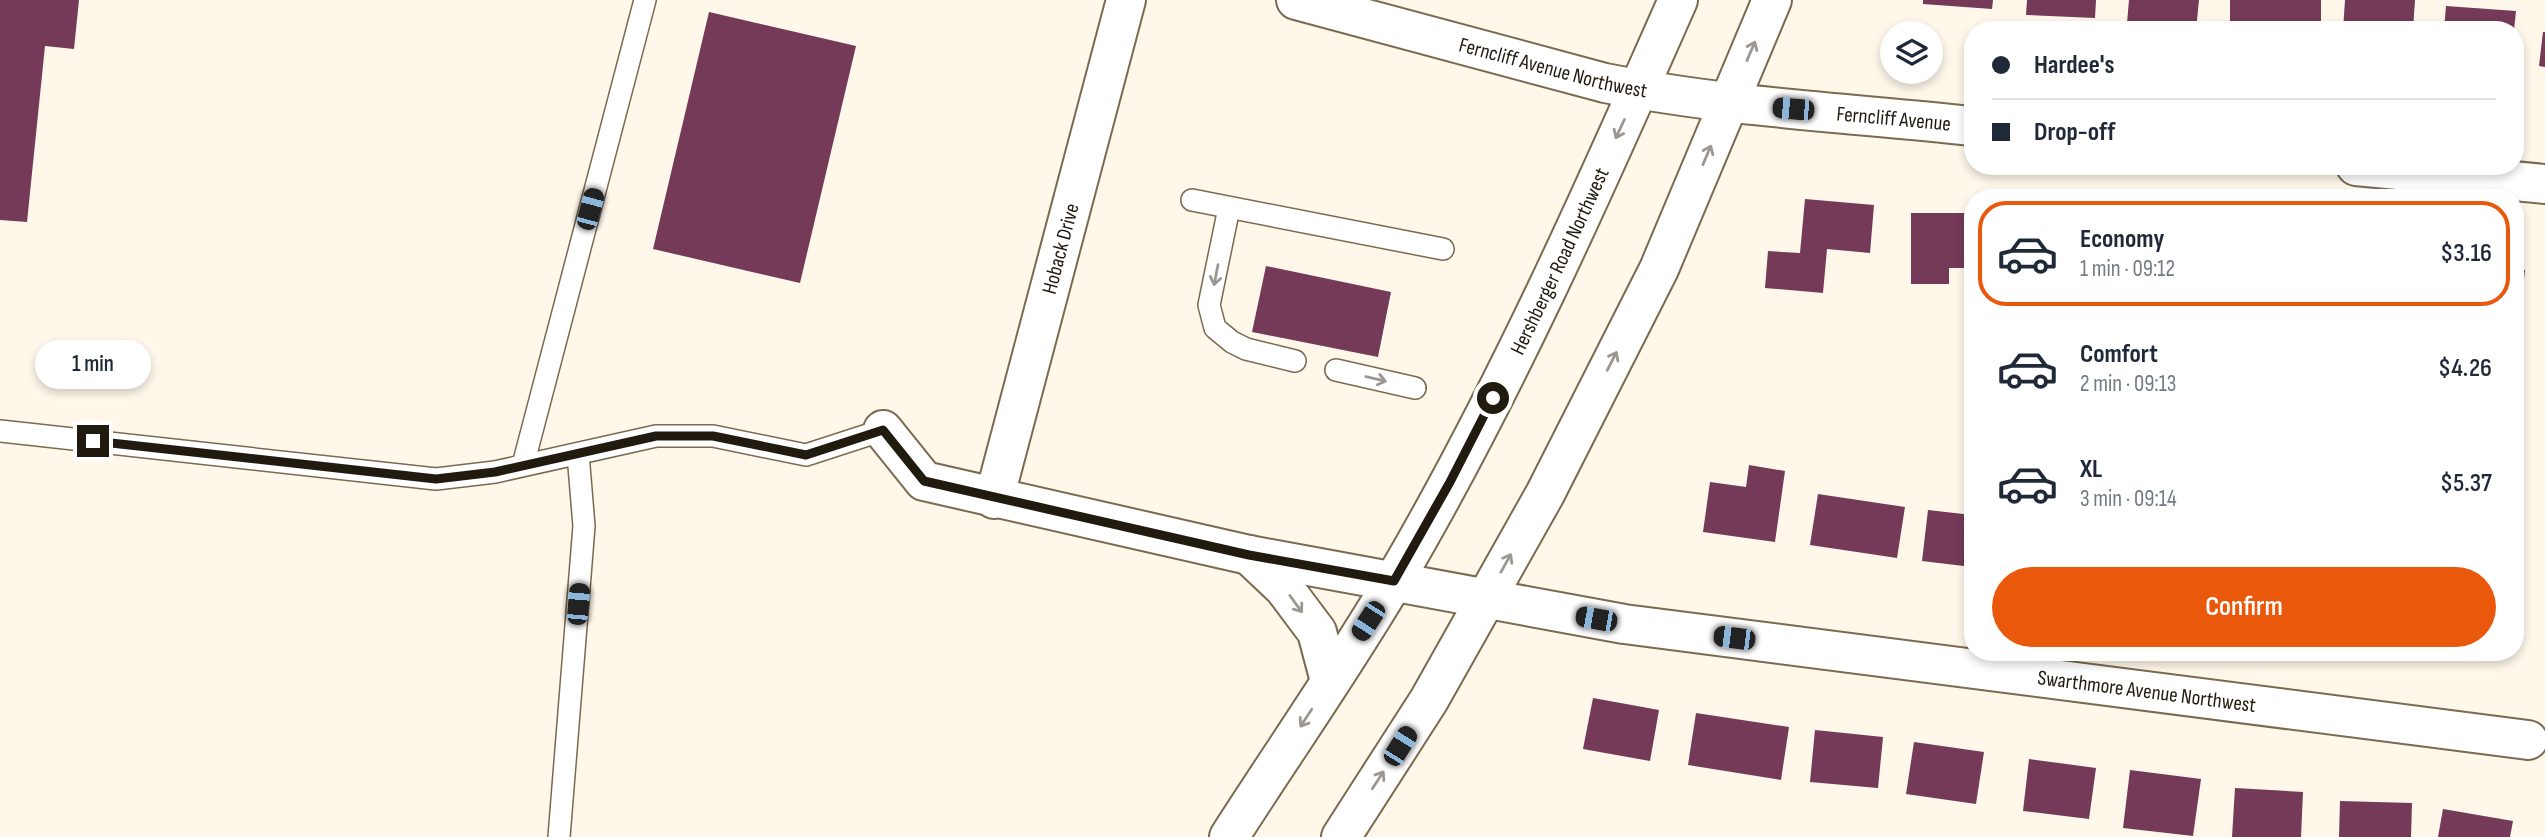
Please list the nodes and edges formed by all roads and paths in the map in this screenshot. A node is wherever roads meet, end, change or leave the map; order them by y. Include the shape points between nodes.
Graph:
1 (645, 0) edge
2 (1126, 0) edge
3 (1296, 0) edge
4 (1678, 0) edge
5 (1772, 0) edge
6 (1639, 90) junction
7 (1729, 103) junction
8 (1815, 111) joint
9 (1964, 125) edge
10 (2450, 175) edge
11 (2545, 184) edge
12 (1192, 200) dead end
13 (1229, 208) junction
14 (1443, 249) dead end
15 (1295, 360) dead end
16 (1336, 370) dead end
17 (1415, 388) dead end
18 (883, 430) joint
19 (0, 431) edge
20 (578, 454) junction
21 (523, 465) junction
22 (994, 499) junction
23 (1249, 555) junction
24 (1394, 581) junction
25 (1486, 598) junction
26 (1330, 681) junction
27 (2528, 740) dead end
28 (559, 837) edge
29 (1228, 837) edge
30 (1341, 837) edge

1 - 21 lane
2 - 22 street, Hoback Drive
3 - 6 street, Ferncliff Avenue Northwest
4 - 6 street, Hershberger Road Northwest
7 -> 5 street
6 - 7 street, Ferncliff Avenue Northwest
6 -> 24 street, Hershberger Road Northwest via 1514,356
7 - 8 street, Ferncliff Avenue Northwest
25 -> 7 street via 1545,494 1659,269
8 - 9 street, Ferncliff Avenue
10 - 11 street
12 - 13 lane
13 - 14 lane
13 -> 15 lane via 1209,305 1215,328 1246,349
16 -> 17 lane
18 - 20 lane via 806,455 713,436 656,436
18 - 22 street, Swarthmore Avenue Northwest via 924,481
19 - 21 lane via 436,479
20 - 21 lane
20 - 28 lane via 584,526
22 - 23 street, Swarthmore Avenue Northwest
23 - 24 street, Swarthmore Avenue Northwest
23 -> 26 street via 1284,587 1317,632
24 - 25 street, Swarthmore Avenue Northwest
24 - 26 street, Hershberger Road Northwest
25 - 27 street, Swarthmore Avenue Northwest via 1624,624
30 -> 25 street via 1429,700
26 -> 29 street, Hershberger Road Northwest

